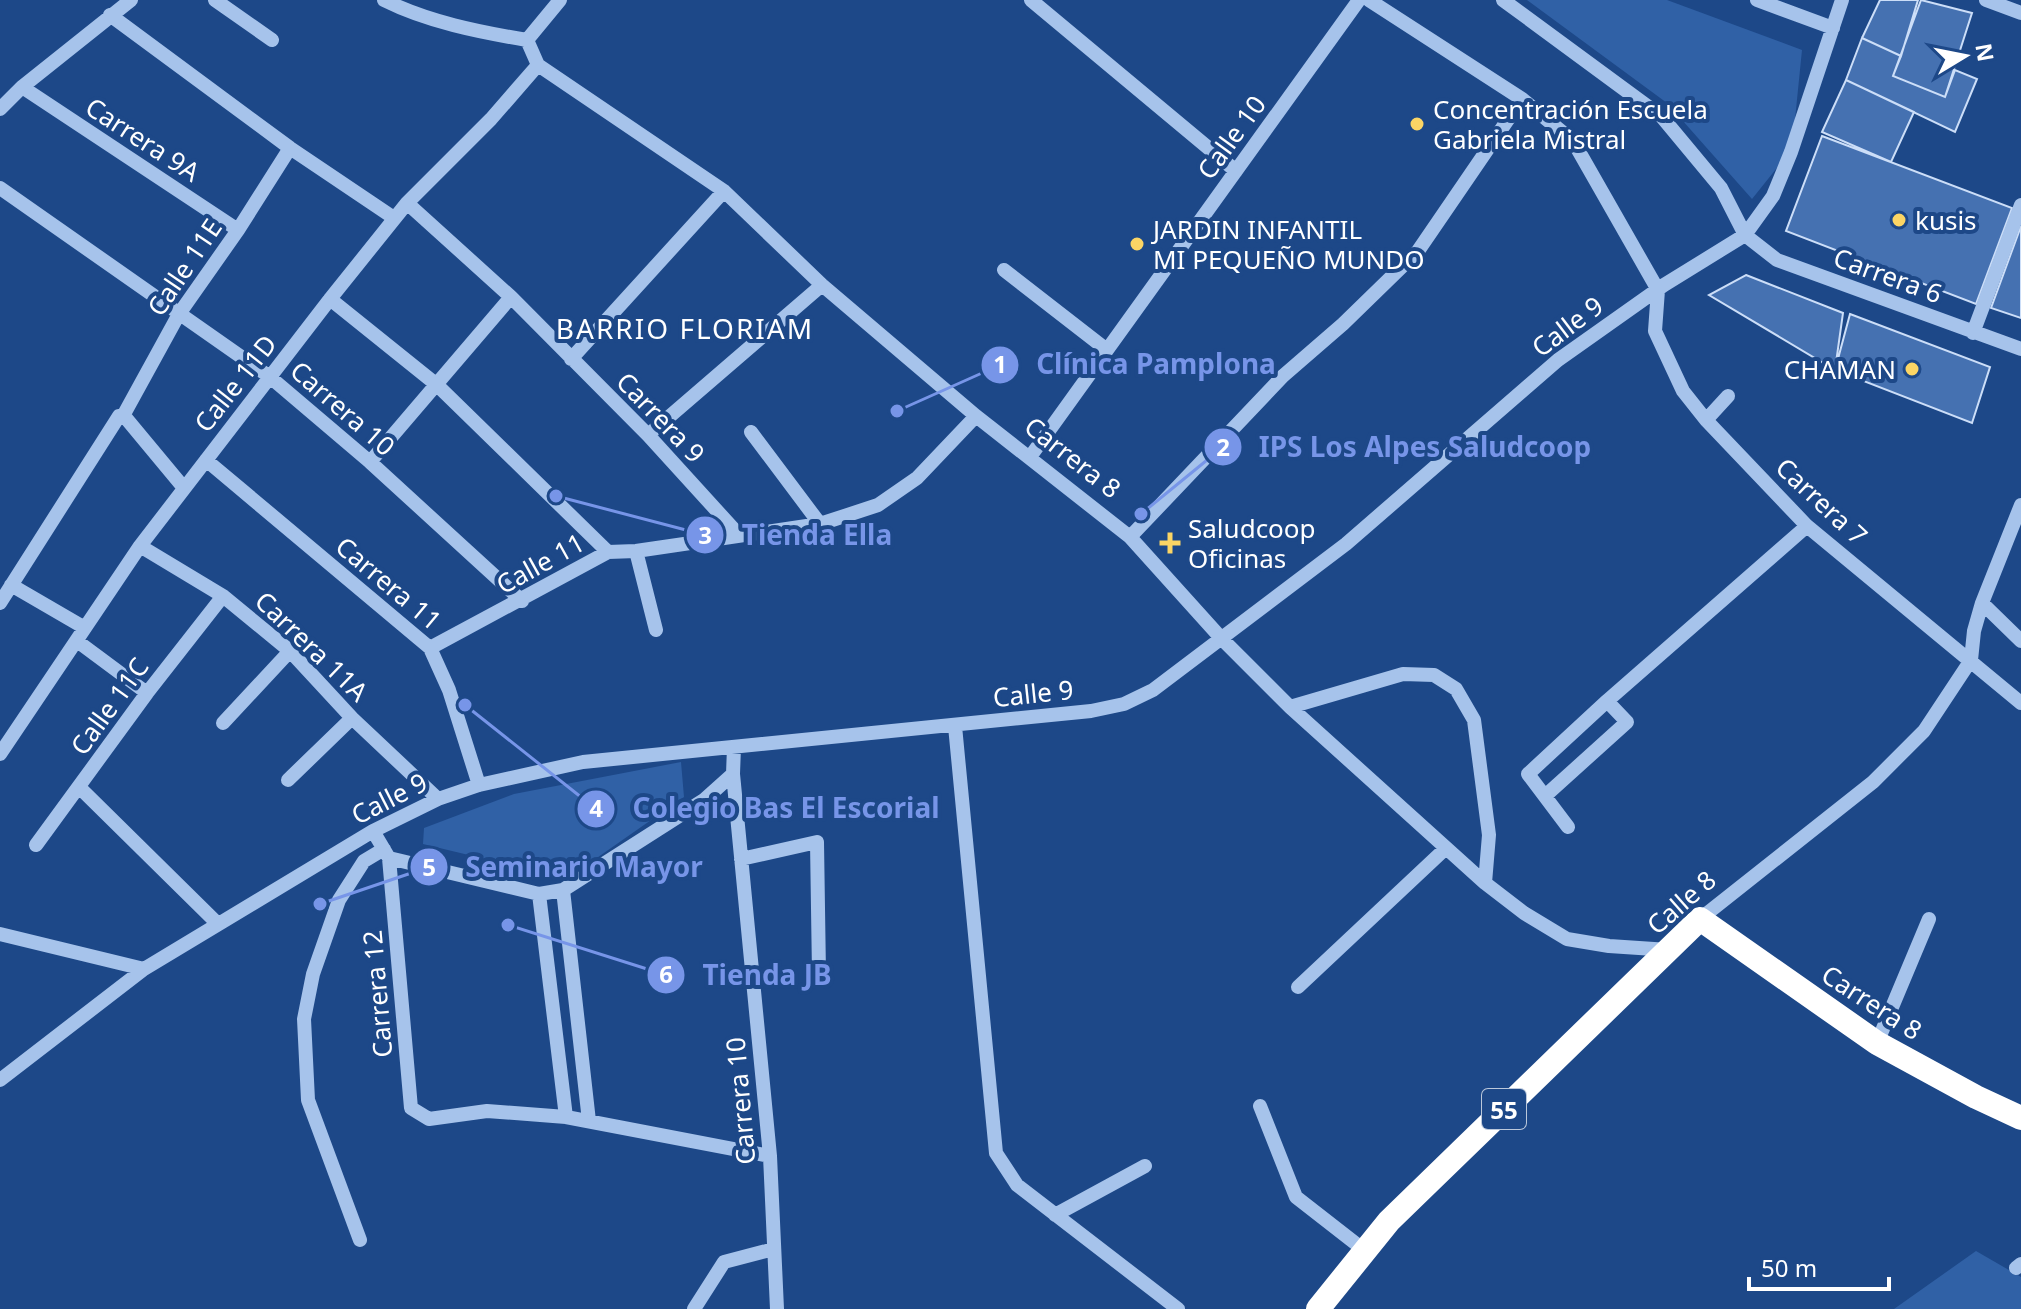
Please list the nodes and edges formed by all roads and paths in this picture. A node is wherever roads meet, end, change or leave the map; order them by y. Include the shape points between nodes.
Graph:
1 (131, 0) edge
2 (215, 0) edge
3 (384, 0) edge
4 (560, 0) edge
5 (1031, 0) edge
6 (1359, 0) edge
7 (1369, 0) edge
8 (1503, 0) edge
9 (1757, 0) edge
10 (1842, 0) edge
11 (1986, 0) edge
12 (1049, 6) edge
13 (2021, 13) edge
14 (110, 15) junction
15 (1833, 28) junction
16 (272, 40) dead end
17 (527, 40) junction
18 (538, 65) junction
19 (22, 87) junction
20 (1522, 99) junction
21 (0, 109) edge
22 (290, 148) junction
23 (1236, 171) junction
24 (0, 188) edge
25 (724, 191) junction
26 (407, 203) junction
27 (2021, 205) edge
28 (394, 218) junction
29 (238, 230) junction
30 (1745, 235) junction
31 (1004, 270) dead end
32 (1666, 284) junction
33 (822, 285) junction
34 (511, 297) junction
35 (330, 299) junction
36 (179, 314) junction
37 (1973, 333) junction
38 (2021, 349) edge
39 (1107, 350) junction
40 (571, 359) junction
41 (270, 377) junction
42 (437, 385) junction
43 (124, 416) junction
44 (976, 416) junction
45 (751, 432) dead end
46 (648, 435) junction
47 (1030, 457) junction
48 (206, 460) junction
49 (370, 462) junction
50 (184, 488) junction
51 (2021, 505) edge
52 (820, 524) junction
53 (1807, 526) junction
54 (739, 535) junction
55 (1130, 537) junction
56 (140, 546) junction
57 (636, 551) junction
58 (608, 552) junction
59 (11, 585) junction
60 (223, 596) junction
61 (522, 601) junction
62 (0, 603) edge
63 (1982, 603) junction
64 (656, 630) dead end
65 (81, 634) junction
66 (1221, 638) junction
67 (1973, 641) junction
68 (2021, 641) edge
69 (430, 648) junction
70 (290, 651) junction
71 (147, 693) junction
72 (1607, 701) junction
73 (2021, 703) edge
74 (1290, 707) junction
75 (352, 718) junction
76 (223, 723) dead end
77 (955, 726) junction
78 (734, 747) junction
79 (0, 754) edge
80 (733, 774) junction
81 (288, 780) dead end
82 (479, 785) junction
83 (79, 787) junction
84 (1545, 796) junction
85 (438, 799) junction
86 (1568, 827) dead end
87 (373, 831) junction
88 (36, 845) dead end
89 (1445, 849) junction
90 (386, 854) junction
91 (741, 859) junction
92 (1485, 883) junction
93 (563, 890) junction
94 (539, 894) junction
95 (1700, 919) junction
96 (1929, 919) dead end
97 (218, 924) junction
98 (0, 934) edge
99 (1669, 950) junction
100 (144, 969) junction
101 (819, 974) dead end
102 (1298, 987) dead end
103 (1877, 1043) junction
104 (0, 1080) edge
105 (1260, 1106) dead end
106 (566, 1117) junction
107 (2021, 1118) edge
108 (589, 1121) junction
109 (770, 1156) junction
110 (1145, 1166) dead end
111 (1055, 1215) junction
112 (360, 1240) dead end
113 (774, 1249) junction
114 (1364, 1250) junction
115 (694, 1309) edge
116 (777, 1309) edge
117 (1178, 1309) edge
118 (1318, 1309) edge

1 - 14 street
2 - 16 street
3 - 17 street via 485,33
4 - 17 street
5 - 12 street
6 - 23 street, Calle 10
7 - 20 street
8 - 30 street via 1662,117 1721,188
9 - 15 street
10 - 15 street, Calle 9
11 - 13 street
12 - 23 street
14 - 19 street
14 - 22 street
15 - 30 street, Calle 9 via 1773,196
17 - 18 street
18 - 25 street, Carrera 8
18 - 26 street, Calle 11D
19 - 21 street
19 - 29 street, Carrera 9A
20 - 32 street via 1573,141
20 - 55 street via 1418,251 1283,376
22 - 28 street
22 - 29 street, Calle 11E
23 - 39 street, Calle 10
24 - 36 street, Carrera 10
25 - 33 street, Carrera 8
25 - 40 street
26 - 28 street, Calle 11D
26 - 34 street, Carrera 9
27 - 37 street
28 - 35 street, Calle 11D
29 - 36 street, Calle 11E
30 - 32 street, Calle 9
30 - 37 street, Carrera 6 via 1777,260
31 - 39 street
32 - 53 street, Carrera 7 via 1655,331 1683,391 1716,408
32 - 66 street, Calle 9 via 1558,360 1346,544
33 - 44 street, Carrera 8
33 - 46 street
34 - 40 street, Carrera 9
34 - 42 street
35 - 41 street, Calle 11D
35 - 42 street
36 - 41 street, Carrera 10
36 - 43 street, Calle 11E
37 - 38 street, Carrera 6
39 - 47 street, Calle 10
40 - 46 street, Carrera 9
41 - 48 street, Calle 11D
41 - 49 street, Carrera 10
42 - 49 street
42 - 58 street
43 - 50 street
43 - 59 street, Calle 11E via 114,422
44 - 47 street, Carrera 8
44 - 52 street, Calle 11 via 917,478 878,505
45 - 52 street
46 - 54 street, Carrera 9
47 - 55 street, Carrera 8
48 - 50 street, Calle 11D
48 - 69 street, Carrera 11
49 - 61 street, Carrera 10
50 - 56 street, Calle 11D
51 - 63 street, Calle 8
52 - 54 street, Calle 11
53 - 67 street, Carrera 7
53 - 72 street
54 - 57 street, Calle 11
55 - 66 street, Carrera 8
56 - 60 street, Carrera 11A
56 - 65 street, Calle 11D
57 - 58 street, Calle 11
57 - 64 street
58 - 61 street, Calle 11
59 - 62 street, Calle 11E
59 - 65 street
60 - 70 street, Carrera 11A
60 - 71 street, Calle 11C
61 - 69 street, Calle 11
63 - 67 street, Calle 8
63 - 68 street
65 - 71 street
65 - 79 street, Calle 11D
66 - 74 street, Carrera 8
66 - 77 street, Calle 9 via 1153,690 1124,704
67 - 73 street, Carrera 7
67 - 95 street, Calle 8 via 1924,731 1873,782
69 - 82 street, Carrera 11
70 - 75 street, Carrera 11A
70 - 76 street
71 - 83 street, Calle 11C
72 - 84 street via 1528,774
72 - 84 street via 1627,722
74 - 89 street, Carrera 8
74 - 92 street via 1403,674 1434,675 1456,689 1474,720 1489,835
75 - 81 street
75 - 85 street, Carrera 11A
77 - 78 street, Calle 9
77 - 111 street via 996,1153 1017,1185
78 - 80 street, Carrera 10
78 - 82 street, Calle 9 via 583,762
80 - 91 street, Carrera 10
80 - 93 street via 704,800
82 - 85 street, Calle 9
83 - 88 street, Calle 11C
83 - 97 street
84 - 86 street
85 - 87 street, Calle 9
87 - 90 street, Carrera 12
87 - 97 street, Calle 9
89 - 92 street, Carrera 8
89 - 102 street
90 - 94 street
90 - 106 street, Carrera 12 via 411,1108 429,1119 487,1111
90 - 112 street via 364,861 339,900 313,974 304,1019 308,1100
91 - 101 street via 817,842
91 - 109 street, Carrera 10
92 - 99 street, Carrera 8 via 1567,939
93 - 94 street
93 - 108 street
94 - 106 street
95 - 99 highway, Calle 8 / 55
95 - 103 highway, Carrera 8
96 - 103 street
97 - 100 street, Calle 9
98 - 100 street
99 - 114 highway, Calle 8 / 55
100 - 104 street, Calle 9
103 - 107 highway, Carrera 8
105 - 114 street via 1296,1197
106 - 108 street
108 - 109 street
109 - 113 street, Carrera 10
110 - 111 street
111 - 117 street
113 - 115 street via 724,1262
113 - 116 street, Carrera 10
114 - 118 highway, Calle 8 / 55

